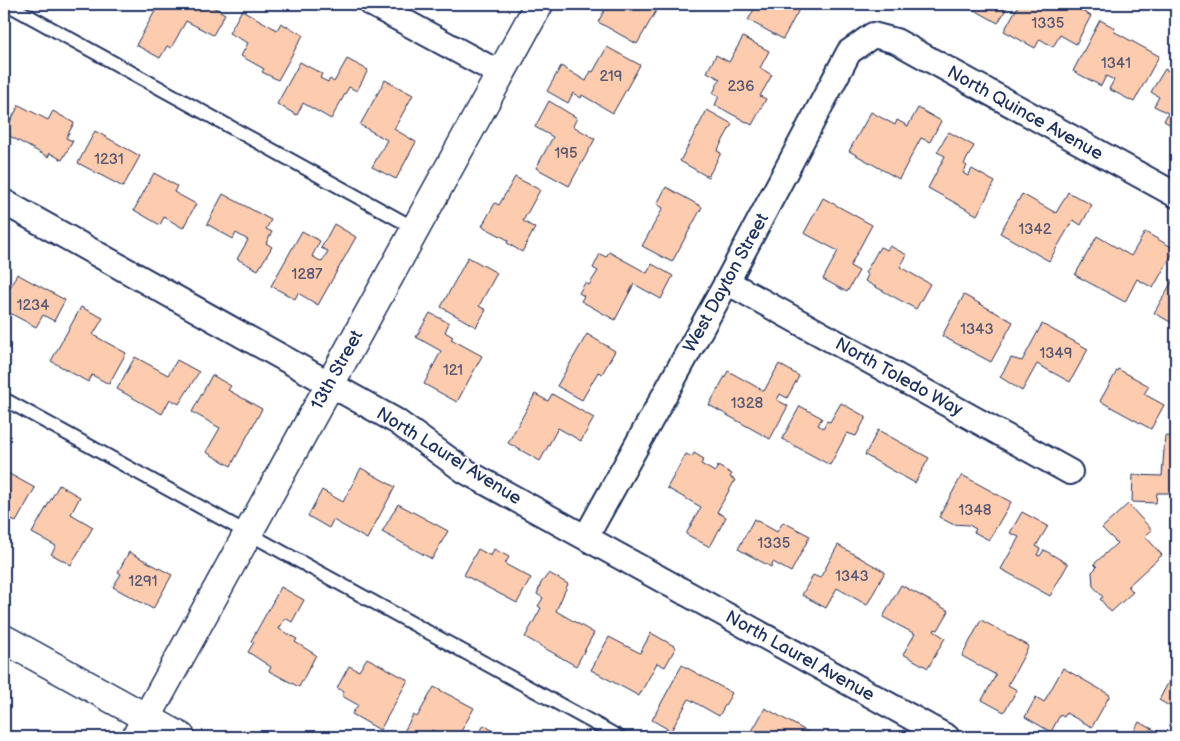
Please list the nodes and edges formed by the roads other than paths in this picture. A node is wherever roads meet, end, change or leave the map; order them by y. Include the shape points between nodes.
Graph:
1 (7, 4) edge
2 (372, 4) edge
3 (539, 4) edge
4 (873, 35) joint
5 (501, 74) junction
6 (1176, 195) edge
7 (4, 202) edge
8 (416, 229) junction
9 (727, 282) junction
10 (329, 385) junction
11 (4, 399) edge
12 (1070, 472) dead end
13 (248, 533) junction
14 (586, 538) junction
15 (4, 639) edge
16 (141, 728) edge
17 (182, 737) edge
18 (618, 737) edge
19 (947, 737) edge

1 - 8 lane
2 - 5 street
3 - 5 street, 13th Street
4 - 6 street, North Quince Avenue via 896,41
4 - 9 street, West Dayton Street via 850,52
5 - 8 street, 13th Street
7 - 10 street, North Laurel Avenue
8 - 10 street, 13th Street
9 - 12 street, North Toledo Way
9 - 14 street, West Dayton Street
10 - 13 street, 13th Street
10 - 14 street, North Laurel Avenue via 396,421 465,471
11 - 13 lane
13 - 16 street, 13th Street
13 - 18 lane
14 - 19 street, North Laurel Avenue
15 - 16 street
16 - 17 street

